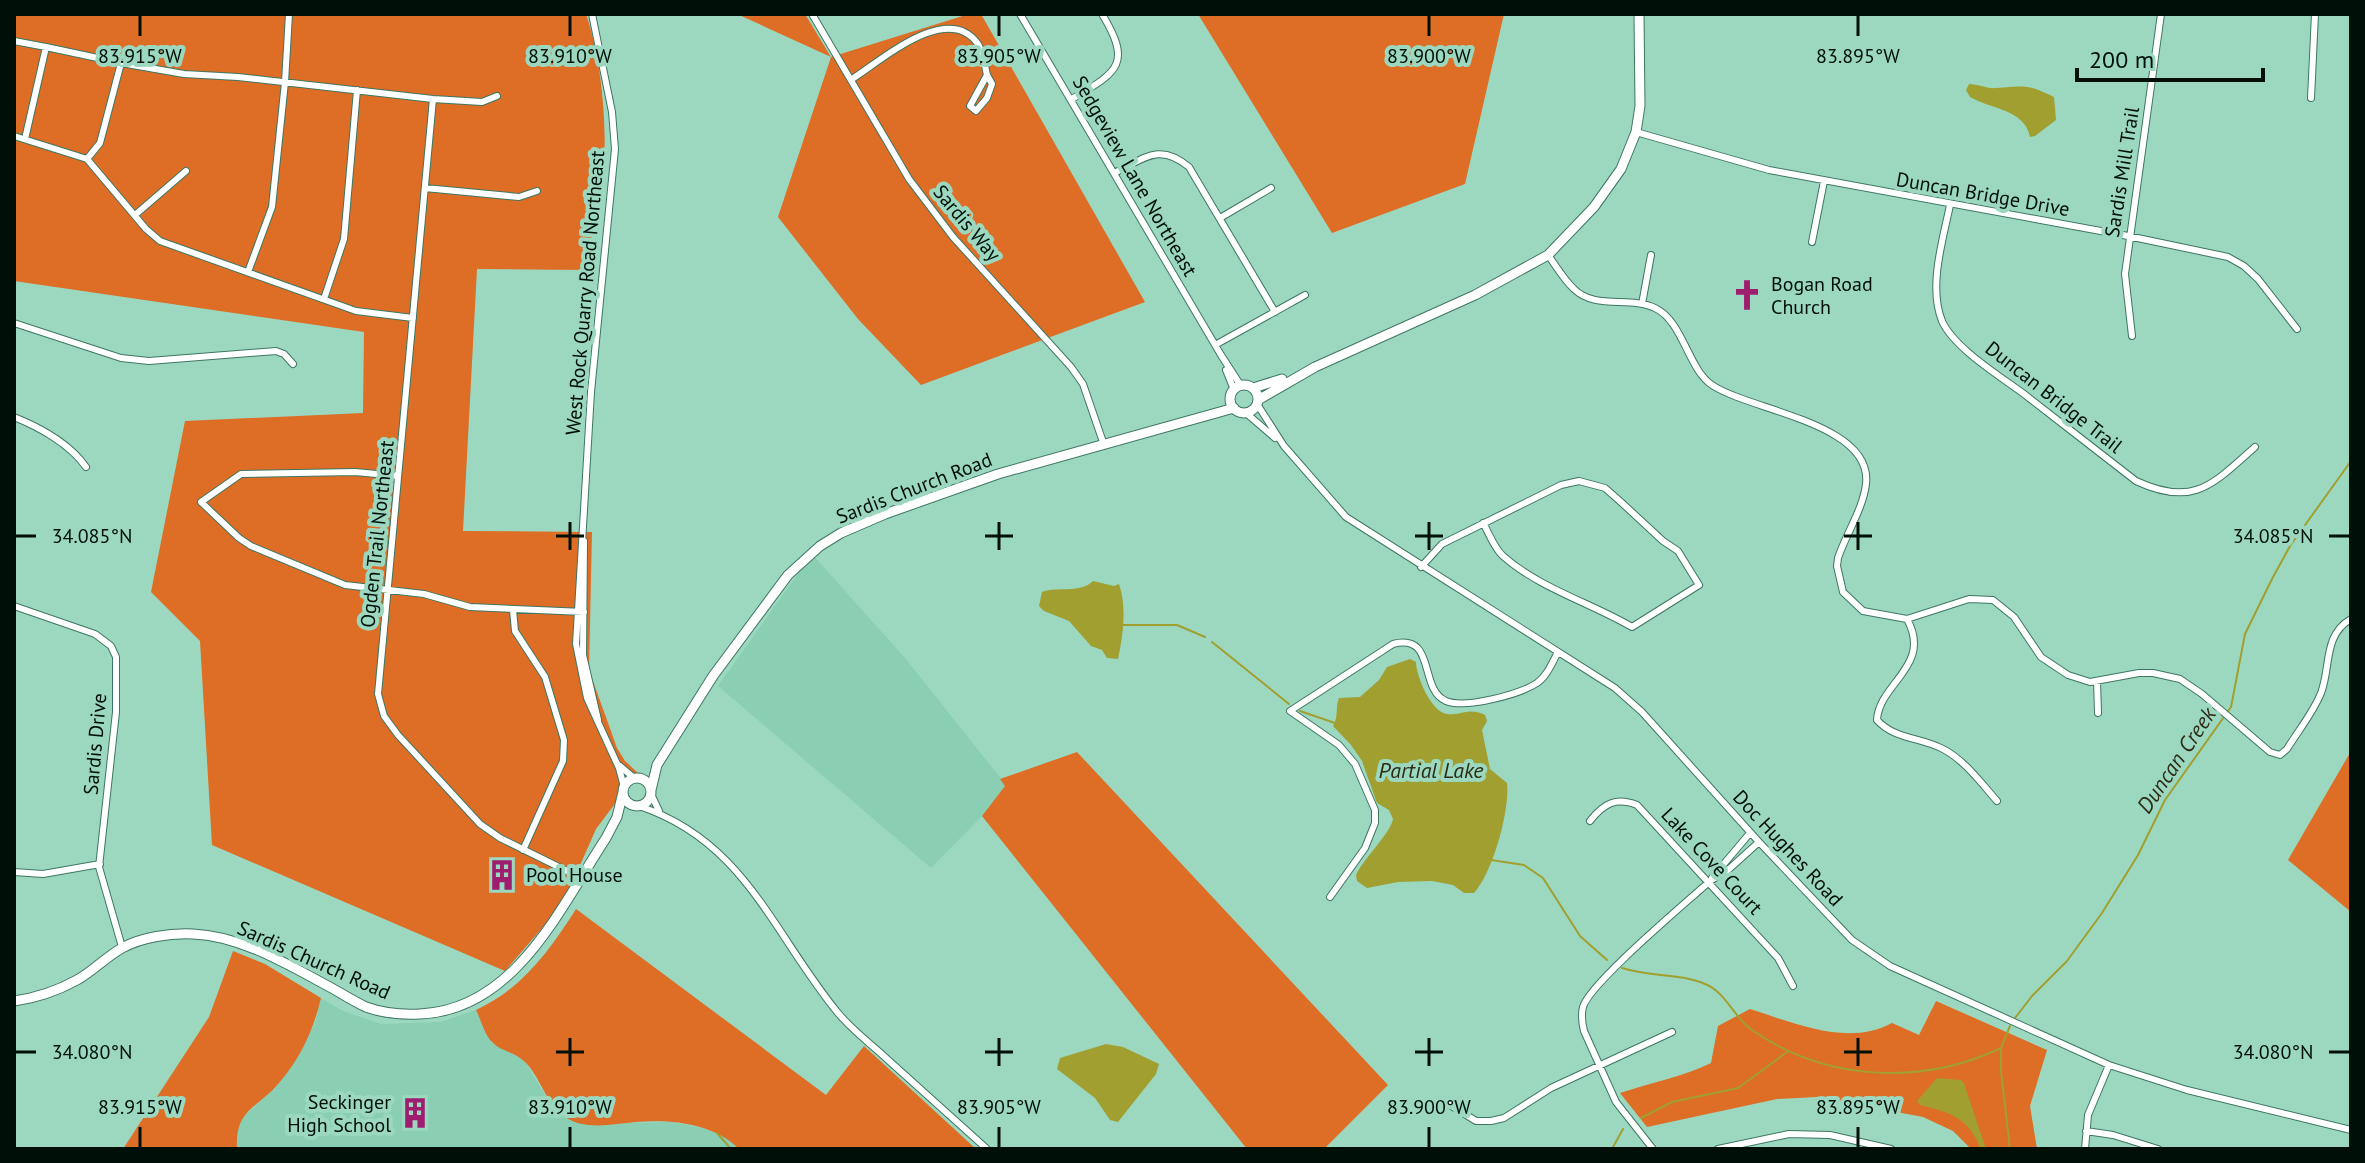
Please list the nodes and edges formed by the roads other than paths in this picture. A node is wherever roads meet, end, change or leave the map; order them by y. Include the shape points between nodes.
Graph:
1 (289, 14) edge
2 (592, 14) edge
3 (812, 14) edge
4 (1020, 14) edge
5 (1102, 14) edge
6 (1639, 14) edge
7 (2161, 14) edge
8 (2315, 14) edge
9 (14, 41) edge
10 (46, 47) junction
11 (121, 63) junction
12 (987, 75) junction
13 (852, 79) junction
14 (285, 82) junction
15 (357, 90) junction
16 (497, 96) dead end
17 (2311, 98) dead end
18 (433, 99) junction
19 (1072, 99) junction
20 (1636, 132) junction
21 (14, 136) edge
22 (25, 139) junction
23 (87, 159) junction
24 (186, 171) dead end
25 (1114, 173) junction
26 (1824, 181) junction
27 (425, 188) junction
28 (1271, 188) dead end
29 (537, 191) dead end
30 (1950, 205) junction
31 (135, 215) junction
32 (1220, 218) junction
33 (2128, 236) junction
34 (1812, 242) dead end
35 (1548, 255) junction
36 (1651, 255) dead end
37 (248, 272) junction
38 (1305, 295) dead end
39 (324, 299) junction
40 (1642, 304) junction
41 (1275, 312) junction
42 (413, 318) junction
43 (14, 323) edge
44 (2297, 329) dead end
45 (2132, 336) dead end
46 (1215, 345) junction
47 (293, 364) dead end
48 (1315, 367) junction
49 (1253, 388) junction
50 (1235, 396) junction
51 (1258, 402) junction
52 (1246, 413) junction
53 (14, 417) edge
54 (1104, 445) junction
55 (1284, 446) junction
56 (2255, 447) dead end
57 (86, 467) dead end
58 (398, 476) junction
59 (1483, 523) junction
60 (1421, 567) junction
61 (388, 591) junction
62 (14, 606) edge
63 (513, 610) junction
64 (580, 612) junction
65 (1907, 619) junction
66 (2351, 619) edge
67 (1558, 652) junction
68 (2097, 681) junction
69 (2098, 713) dead end
70 (615, 760) junction
71 (657, 765) junction
72 (636, 778) junction
73 (624, 790) junction
74 (651, 792) junction
75 (1997, 801) dead end
76 (636, 806) junction
77 (662, 814) junction
78 (617, 817) junction
79 (1590, 821) dead end
80 (1750, 833) junction
81 (1759, 842) junction
82 (523, 850) junction
83 (100, 864) junction
84 (14, 872) edge
85 (579, 877) junction
86 (1710, 881) junction
87 (1330, 897) dead end
88 (122, 947) junction
89 (1793, 986) dead end
90 (14, 1001) edge
91 (1672, 1032) dead end
92 (2109, 1065) junction
93 (1600, 1066) junction
94 (1450, 1105) dead end
95 (2351, 1130) edge
96 (2086, 1131) junction
97 (1652, 1147) edge
98 (1876, 1148) edge
99 (987, 1149) edge
100 (1718, 1149) edge
101 (1891, 1149) edge
102 (2085, 1149) edge
103 (2158, 1149) edge

1 - 14 street
2 - 64 street, West Rock Quarry Road Northeast via 615,149 594,349
3 - 13 street, Sardis Way
4 - 19 street, Sedgeview Lane Northeast
5 - 19 street via 1115,35 1117,64 1108,77
6 - 20 street
7 - 33 street, Sardis Mill Trail
8 - 17 street
9 - 10 street
10 - 11 street
10 - 22 street
11 - 14 street
11 - 23 street via 100,143
12 - 12 street via 970,106 976,111 992,84
12 - 13 street via 979,45 961,30 942,27
13 - 54 street, Sardis Way via 909,179 1083,384
14 - 15 street
14 - 37 street via 272,207
15 - 18 street
15 - 39 street via 344,239
16 - 18 street via 482,102
18 - 27 street, Ogden Trail Northeast
19 - 25 street, Sedgeview Lane Northeast
20 - 26 street, Duncan Bridge Drive
20 - 35 street via 1621,169 1594,207
21 - 22 street
22 - 23 street
23 - 31 street
24 - 31 street
25 - 32 street via 1154,154 1178,158
25 - 46 street, Sedgeview Lane Northeast
26 - 30 street, Duncan Bridge Drive
26 - 34 street
27 - 29 street via 519,197
27 - 42 street, Ogden Trail Northeast
28 - 32 street
30 - 33 street, Duncan Bridge Drive
30 - 56 street, Duncan Bridge Trail via 1937,283 1941,319 1950,335 1986,365 2153,489 2204,489
31 - 37 street via 160,241
32 - 41 street
33 - 44 street, Duncan Bridge Drive via 2228,257 2258,279
33 - 45 street, Sardis Mill Trail via 2125,274
35 - 40 street via 1575,291 1593,300
35 - 48 street via 1475,295
36 - 40 street
37 - 39 street
38 - 41 street
39 - 42 street via 356,311
40 - 65 street via 1658,309 1673,325 1709,383 1850,444 1866,473 1838,558 1843,592 1863,611
41 - 46 street
42 - 58 street, Ogden Trail Northeast
43 - 47 street via 129,359 276,351
46 - 50 street, Sedgeview Lane Northeast
48 - 49 street
48 - 51 street
49 - 50 street
49 - 51 street
50 - 52 street
50 - 54 street, Sardis Church Road via 1193,418
51 - 52 street
51 - 55 street, Doc Hughes Road
52 - 55 street, Doc Hughes Road
53 - 57 street via 65,446
54 - 71 street, Sardis Church Road via 922,500 820,546 788,575 748,627
55 - 60 street, Doc Hughes Road via 1346,517
58 - 61 street, Ogden Trail Northeast
58 - 61 street via 241,474 201,502 251,546 345,585
59 - 59 street via 1561,485 1594,484 1678,551 1699,585 1632,627 1502,555
59 - 60 street via 1442,544
60 - 67 street, Doc Hughes Road
61 - 63 street
61 - 82 street, Ogden Trail Northeast via 378,694 384,716 480,824
62 - 83 street, Sardis Drive via 95,634 116,657 116,712
63 - 64 street
63 - 82 street via 515,631 545,677 564,740 563,761
64 - 70 street, West Rock Quarry Road Northeast via 579,671
65 - 68 street via 1969,599 1993,600 2014,617 2041,657 2068,675
65 - 75 street via 1914,650 1877,710 1877,720 1889,731 1957,758
66 - 68 street via 2331,640 2320,694 2280,755 2180,679 2153,673
67 - 80 street, Doc Hughes Road via 1642,712
67 - 87 street via 1540,681 1523,691 1446,701 1421,652 1402,642 1290,711 1339,745 1355,764 1375,810 1365,848
68 - 69 street
70 - 72 street, West Rock Quarry Road Northeast
70 - 73 street, West Rock Quarry Road Northeast
71 - 72 street, Sardis Church Road
71 - 74 street, Sardis Church Road
72 - 73 street
72 - 74 street via 647,782
73 - 76 street via 626,800
73 - 78 street, Sardis Church Road
74 - 76 street via 647,802
74 - 77 street
76 - 77 street
76 - 78 street, Sardis Church Road
77 - 99 street via 729,861 838,1013
78 - 85 street, Sardis Church Road
79 - 86 street, Lake Cove Court via 1606,804 1624,800 1637,805
80 - 81 street, Doc Hughes Road
80 - 86 street
81 - 86 street
81 - 92 street, Doc Hughes Road via 1852,940 1890,966
82 - 85 street, Ogden Trail Northeast
83 - 84 street via 43,874
83 - 88 street, Sardis Drive
85 - 88 street, Sardis Church Road via 524,960 502,983 457,1008 430,1014 400,1015 367,1007 232,941 193,934 150,937
86 - 89 street, Lake Cove Court via 1778,958
86 - 93 street via 1588,996 1582,1019
88 - 90 street, Sardis Church Road via 77,980 39,997
91 - 93 street
92 - 95 street, Doc Hughes Road
92 - 96 street
93 - 94 street via 1534,1097 1504,1118 1476,1121
93 - 97 street via 1616,1102
96 - 102 street
96 - 103 street
98 - 100 street via 1830,1135 1789,1134
98 - 101 street

